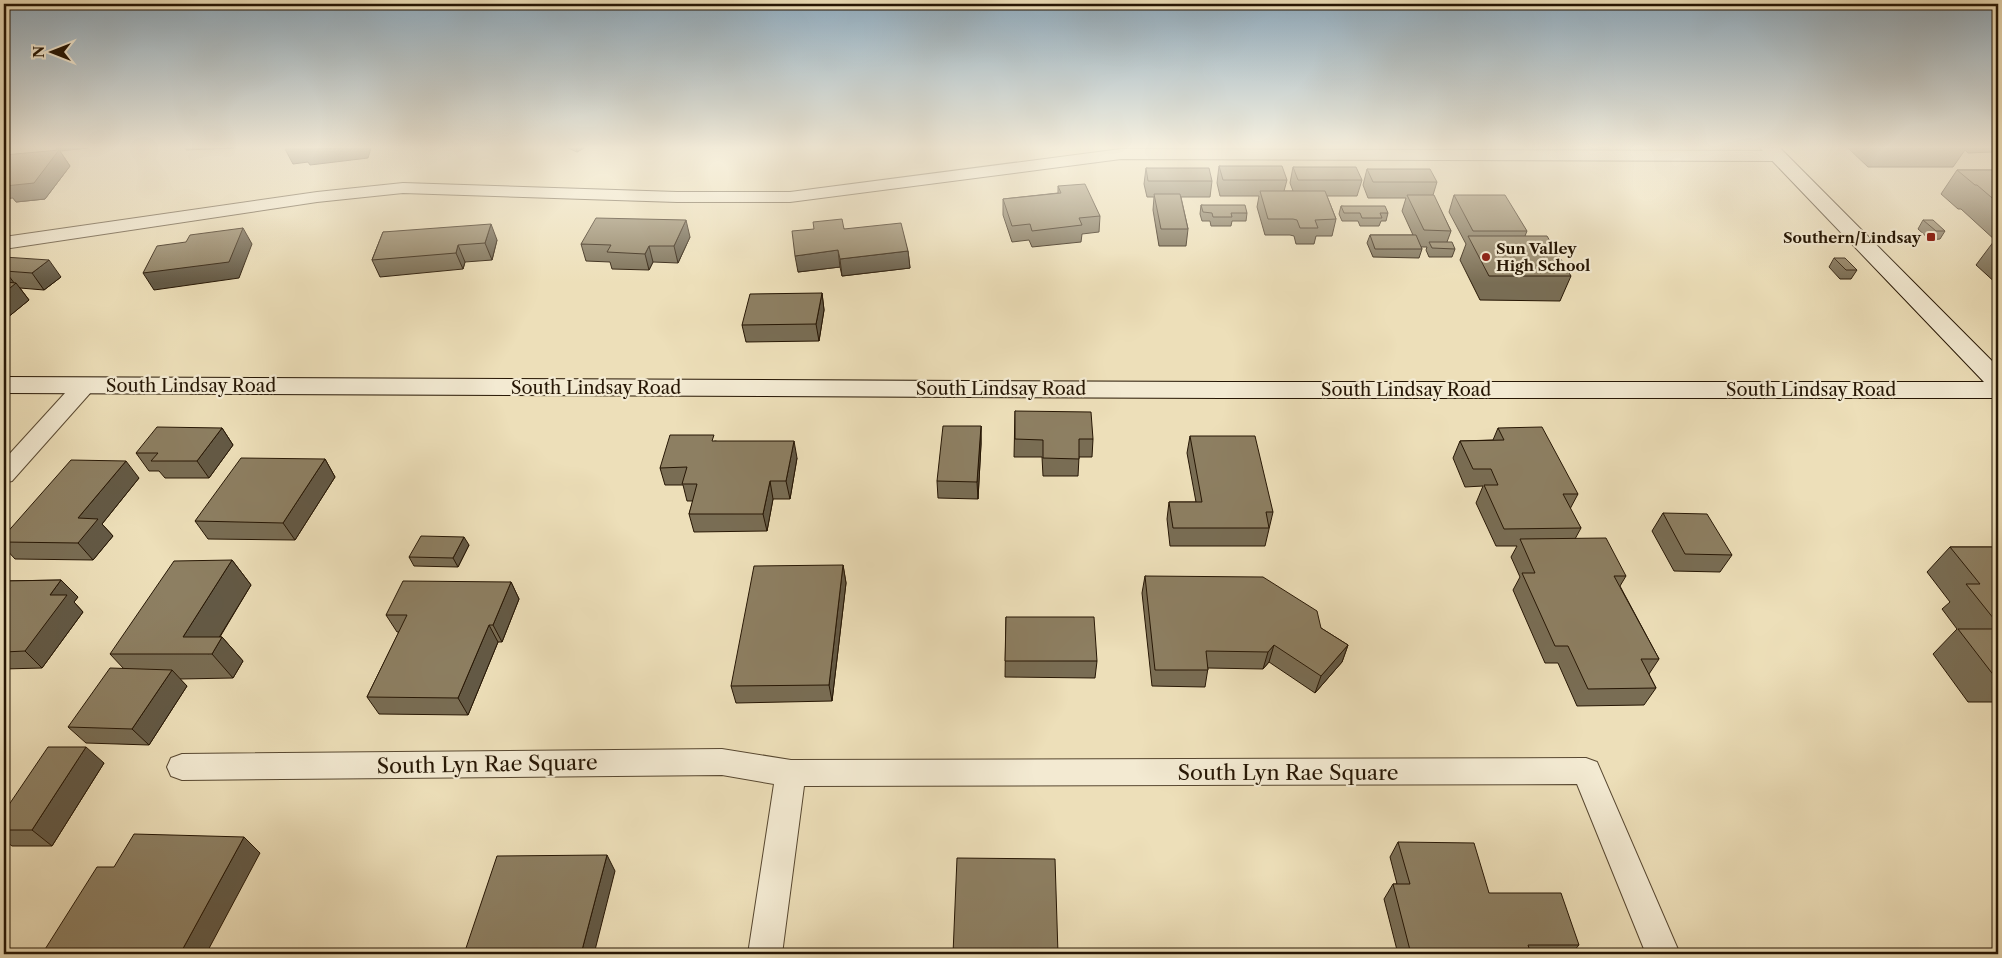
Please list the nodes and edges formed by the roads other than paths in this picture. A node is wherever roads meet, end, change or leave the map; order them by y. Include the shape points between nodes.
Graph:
1 (358, 193) edge
2 (546, 193) edge
3 (823, 193) edge
4 (1813, 193) edge
5 (4, 242) edge
6 (1998, 381) edge
7 (4, 386) edge
8 (84, 386) junction
9 (1998, 390) edge
10 (4, 475) edge
11 (182, 767) dead end
12 (791, 773) junction
13 (765, 954) edge
14 (1663, 954) edge

1 - 5 street
2 - 3 street via 677,197 790,197
4 - 6 main road
7 - 8 main road, South Lindsay Road
8 - 9 main road, South Lindsay Road
8 - 10 street
11 - 12 street, South Lyn Rae Square via 722,762
12 - 13 street
12 - 14 street, South Lyn Rae Square via 1586,771

